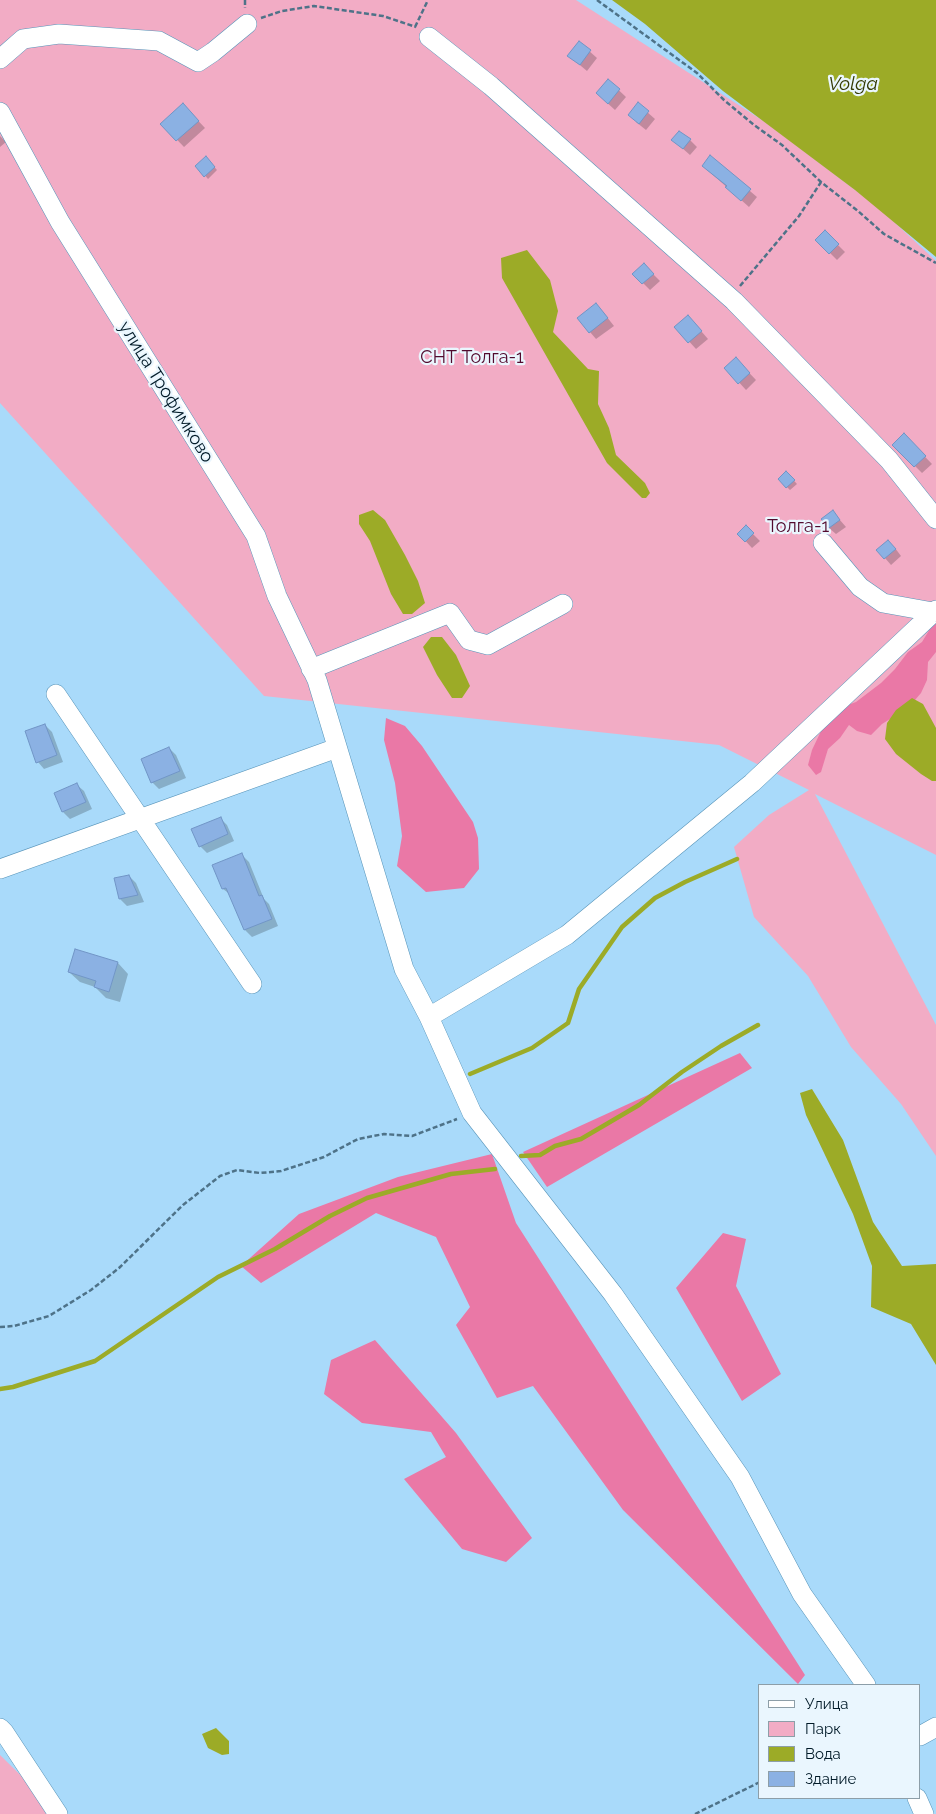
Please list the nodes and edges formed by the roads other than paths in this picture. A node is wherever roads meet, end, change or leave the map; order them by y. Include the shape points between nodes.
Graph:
1 (247, 24) road end
2 (422, 32) road end
3 (0, 59) edge
4 (0, 112) edge
5 (936, 519) edge
6 (823, 543) dead end
7 (563, 604) dead end
8 (934, 611) edge
9 (314, 674) junction
10 (56, 694) dead end
11 (337, 748) junction
12 (139, 819) junction
13 (0, 869) edge
14 (252, 984) dead end
15 (429, 1017) junction
16 (865, 1684) edge
17 (936, 1727) edge
18 (0, 1728) edge
19 (921, 1735) edge
20 (916, 1799) edge
21 (58, 1814) edge
22 (924, 1814) edge

1 - 3 street via 198,62 159,41 59,34 23,39
2 - 5 street via 491,86 730,297 889,460
4 - 9 street, улица Трофимково via 60,222 256,536 276,596
6 - 8 street via 860,587 883,603
7 - 9 street via 488,645 469,640 450,613
8 - 15 street via 752,783 567,935
9 - 11 street, улица Трофимково
10 - 12 street
11 - 12 street
11 - 15 street, улица Трофимково via 404,969
12 - 13 street
12 - 14 street
15 - 16 street, улица Трофимково via 472,1113 613,1294 740,1478 802,1594
17 - 19 street
18 - 21 street
20 - 22 street

